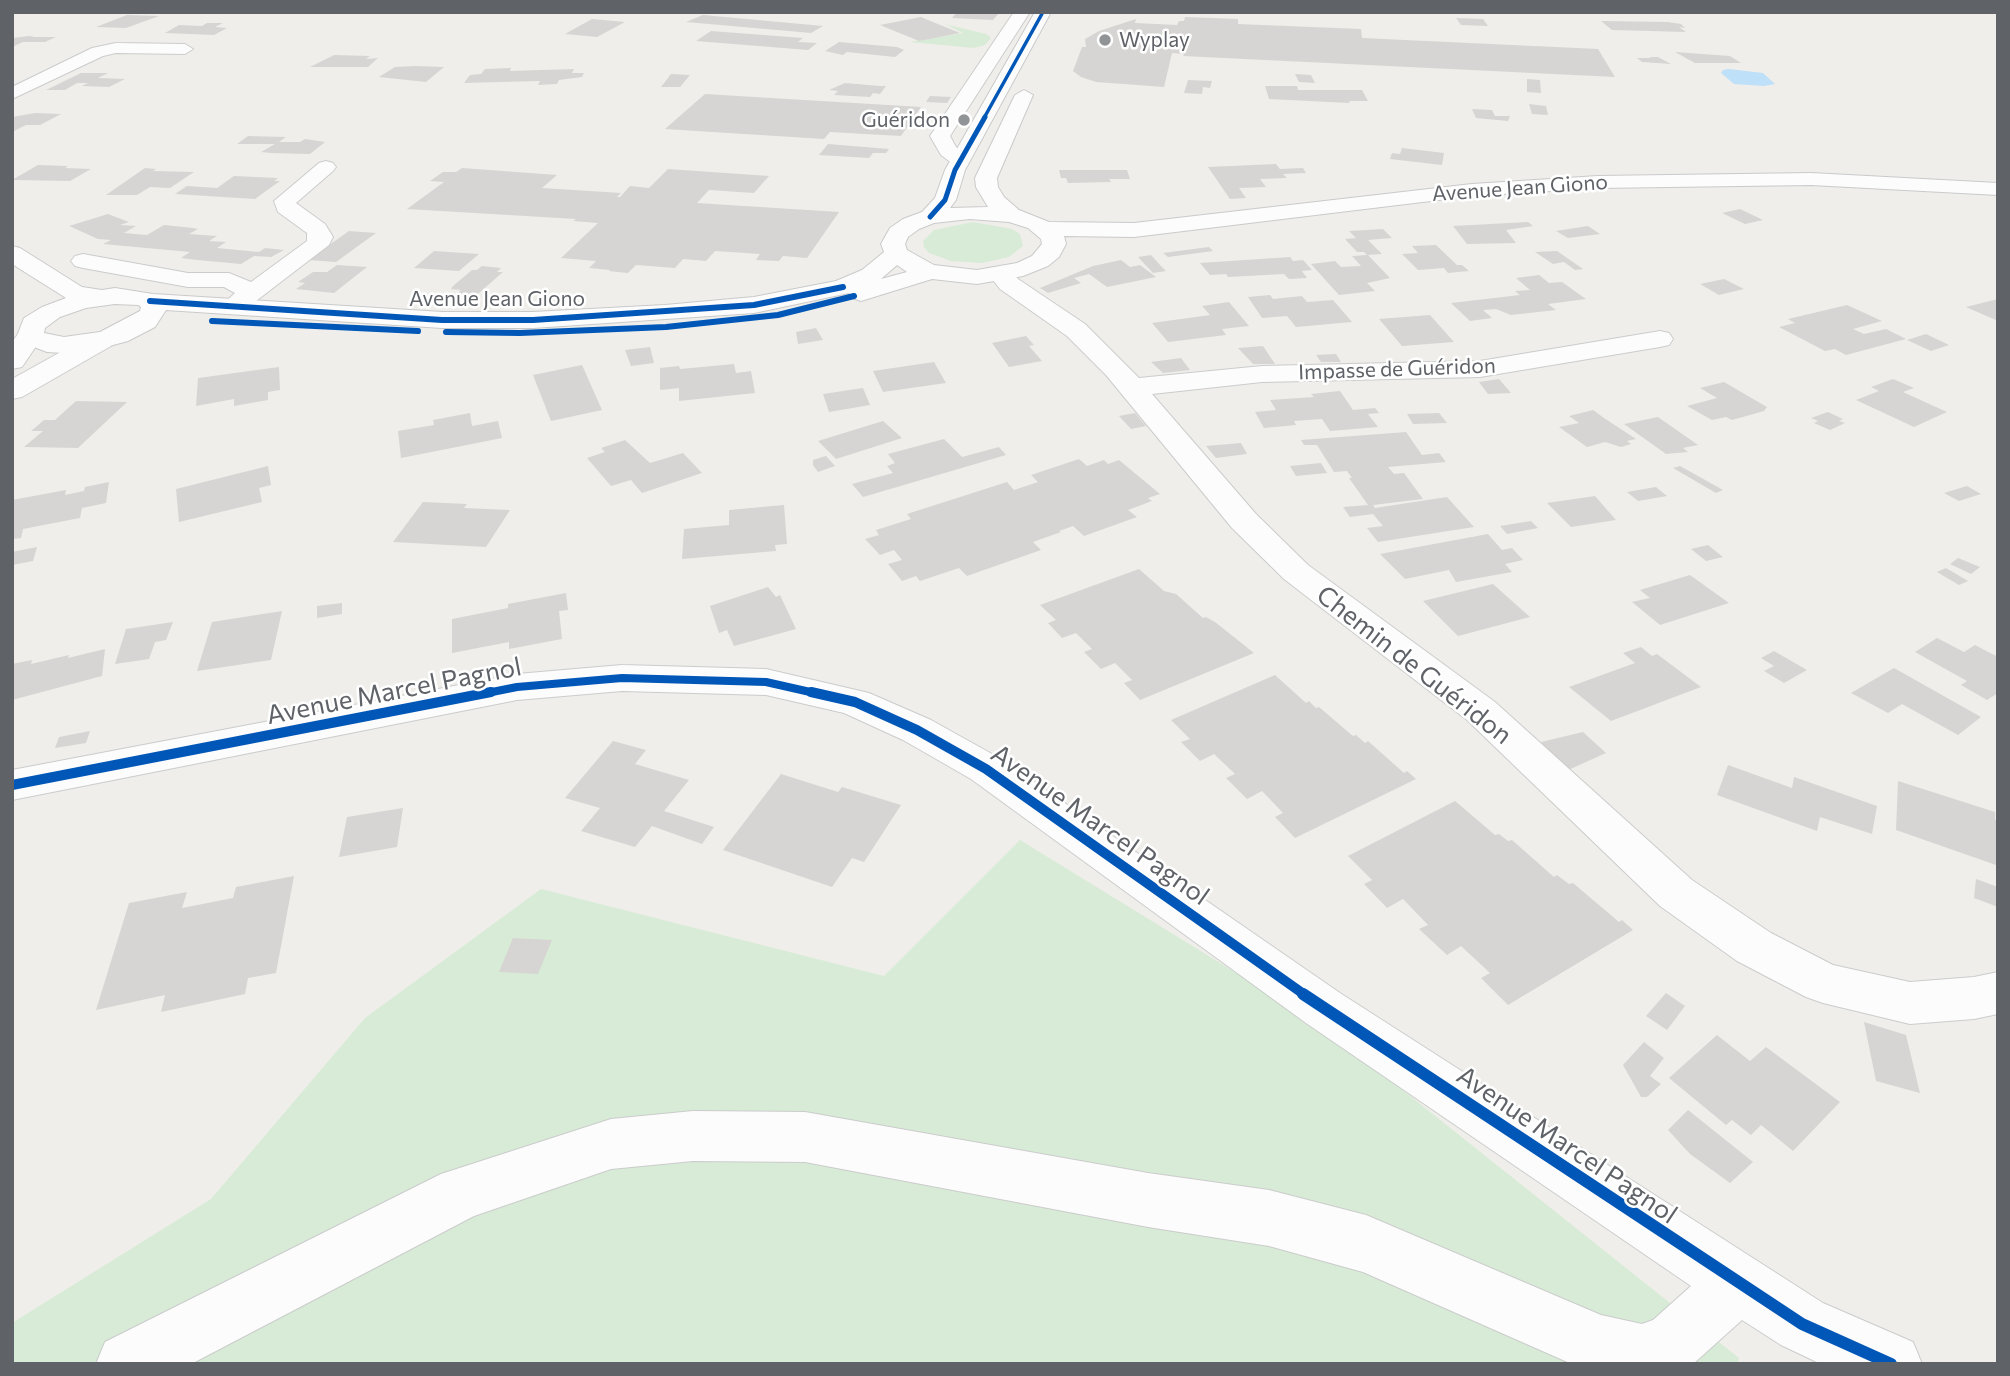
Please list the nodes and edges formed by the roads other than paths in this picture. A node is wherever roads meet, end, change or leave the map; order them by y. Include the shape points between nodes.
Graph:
1 (1022, 12) edge
2 (1052, 16) edge
3 (1047, 48) dead end
4 (185, 49) dead end
5 (1031, 80) dead end
6 (12, 94) edge
7 (960, 160) junction
8 (326, 167) dead end
9 (1998, 188) edge
10 (1998, 197) edge
11 (1011, 215) junction
12 (930, 217) junction
13 (1045, 229) junction
14 (1051, 252) junction
15 (12, 253) edge
16 (896, 254) junction
17 (83, 261) dead end
18 (931, 272) junction
19 (1001, 275) junction
20 (26, 294) dead end
21 (98, 297) junction
22 (243, 299) junction
23 (150, 301) junction
24 (35, 327) junction
25 (110, 337) junction
26 (1660, 339) dead end
27 (12, 361) edge
28 (1133, 387) junction
29 (12, 391) edge
30 (12, 785) edge
31 (1998, 993) edge
32 (1738, 1283) junction
33 (127, 1364) edge
34 (1891, 1364) edge

1 - 7 main road via 940,136
2 - 3 main road
2 - 7 main road via 1038,25
4 - 6 main road via 98,52
5 - 11 main road via 986,178 995,201
7 - 12 main road via 945,200
8 - 22 main road via 285,201 286,207 317,229 321,237 317,245
9 - 13 main road, Avenue Jean Giono via 1811,179 1598,181 1379,200 1134,230
10 - 14 main road, Avenue Jean Giono via 1825,189 1577,193 1326,215
11 - 12 main road via 970,212
11 - 13 main road
12 - 16 main road via 898,233 893,244
13 - 14 main road via 1052,236
14 - 19 main road, Avenue Jean Giono via 1023,269
15 - 21 main road via 75,293
16 - 18 main road
16 - 22 main road, Avenue Jean Giono via 871,275 843,287 754,305 665,313 442,320
17 - 22 main road via 188,280 229,280
18 - 19 main road, Avenue Jean Giono
18 - 25 main road, Avenue Jean Giono via 808,310 666,327 520,333 212,321
19 - 28 main road, Chemin de Guéridon via 1076,330
20 - 24 main road
21 - 23 main road, Avenue Jean Giono
21 - 24 main road via 65,306
22 - 23 main road, Avenue Jean Giono
23 - 25 main road via 154,307 146,321
24 - 25 main road, Avenue Jean Giono via 36,341 56,345
24 - 27 main road
25 - 29 main road
26 - 28 main road, Impasse de Guéridon via 1480,369 1262,374
28 - 31 main road, Chemin de Guéridon via 1244,521 1296,572 1481,711 1676,894 1754,947 1823,983 1910,1003
30 - 32 main road, Avenue Marcel Pagnol via 517,687 622,678 766,682 855,702 986,769 1323,1008
32 - 33 main road via 1674,1341 1643,1355 1600,1345 1366,1244 1269,1218 805,1137 694,1136 611,1144 461,1193
32 - 34 main road, Avenue Marcel Pagnol via 1802,1324

